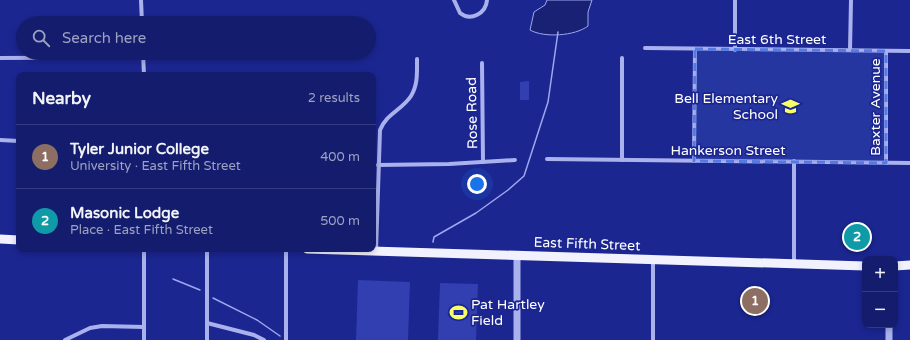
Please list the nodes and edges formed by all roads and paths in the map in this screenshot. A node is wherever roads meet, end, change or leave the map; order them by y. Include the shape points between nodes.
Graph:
1 (141, 0) edge
2 (454, 0) edge
3 (487, 0) edge
4 (735, 0) edge
5 (851, 0) edge
6 (142, 16) edge
7 (645, 48) dead end
8 (695, 49) junction
9 (735, 50) junction
10 (850, 50) junction
11 (886, 51) junction
12 (910, 51) edge
13 (0, 58) edge
14 (16, 58) edge
15 (622, 58) dead end
16 (417, 59) dead end
17 (143, 60) edge
18 (482, 63) dead end
19 (144, 72) edge
20 (0, 140) edge
21 (16, 140) edge
22 (547, 159) dead end
23 (515, 160) dead end
24 (622, 160) junction
25 (483, 162) junction
26 (694, 162) junction
27 (794, 162) junction
28 (886, 163) junction
29 (910, 163) edge
30 (378, 165) junction
31 (0, 239) edge
32 (16, 240) edge
33 (376, 251) joint
34 (144, 252) edge
35 (207, 252) edge
36 (286, 252) edge
37 (517, 256) junction
38 (652, 260) junction
39 (794, 264) junction
40 (910, 265) edge
41 (862, 266) edge
42 (898, 266) edge
43 (207, 323) junction
44 (144, 327) junction
45 (889, 328) edge
46 (65, 340) edge
47 (144, 340) edge
48 (207, 340) edge
49 (264, 340) edge
50 (286, 340) edge
51 (517, 340) edge
52 (652, 340) edge
53 (889, 340) edge

1 - 6 street
2 - 3 street via 460,13 469,17 483,11
4 - 9 street
5 - 10 street
7 - 8 street, East 6th Street
8 - 9 street, East 6th Street
8 - 26 street
9 - 10 street, East 6th Street
10 - 11 street, East 6th Street
11 - 12 street, East 6th Street
11 - 28 street, Baxter Avenue
13 - 14 street
15 - 24 street
16 - 30 street via 416,83 411,96 382,124
17 - 19 street
18 - 25 street, Rose Road
20 - 21 street
22 - 24 street, Hankerson Street
23 - 25 street
24 - 26 street, Hankerson Street
25 - 30 street
26 - 27 street, Hankerson Street
27 - 28 street, Hankerson Street
27 - 39 street
28 - 29 street, Hankerson Street
30 - 33 street
31 - 32 main road
33 - 37 main road, East Fifth Street
34 - 44 street
35 - 43 street
36 - 50 street
37 - 38 main road, East Fifth Street
37 - 51 street
38 - 39 main road, East Fifth Street
38 - 52 street
39 - 41 main road, East Fifth Street
40 - 42 main road
43 - 48 street
43 - 49 street via 239,330
44 - 46 street via 102,326 90,328
44 - 47 street
45 - 53 street

